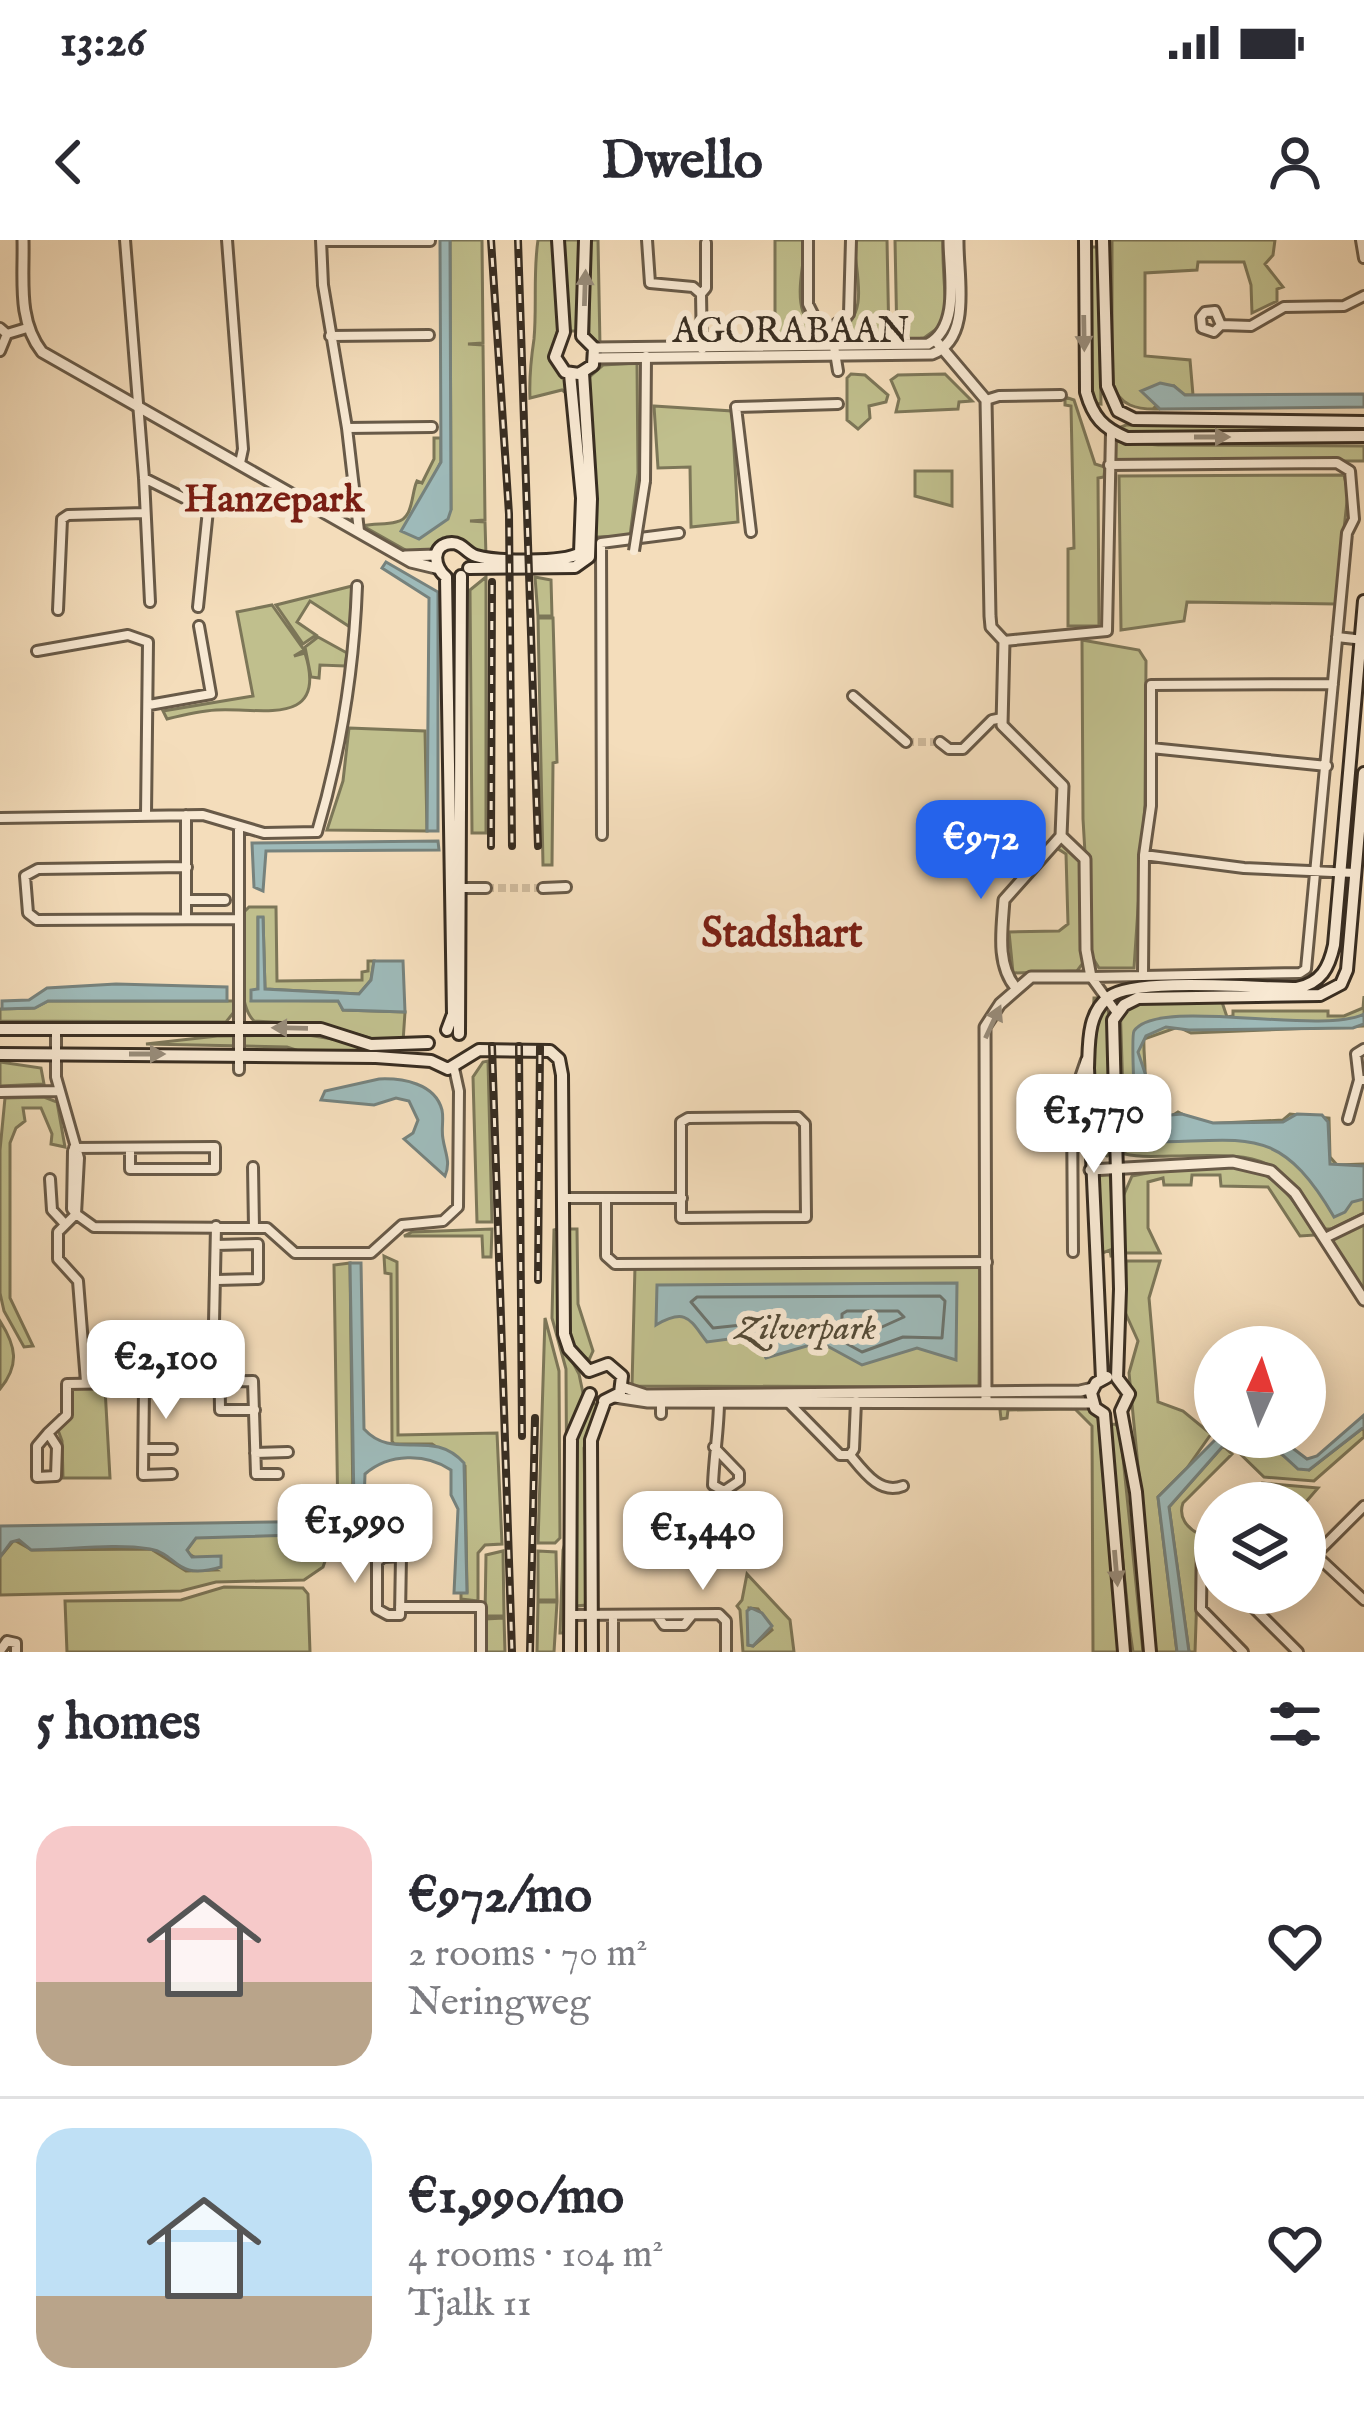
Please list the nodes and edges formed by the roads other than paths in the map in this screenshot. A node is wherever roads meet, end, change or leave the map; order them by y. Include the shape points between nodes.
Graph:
1 (23, 240) edge
2 (125, 240) edge
3 (227, 240) edge
4 (322, 240) edge
5 (558, 240) edge
6 (585, 240) edge
7 (647, 240) edge
8 (808, 240) edge
9 (850, 240) edge
10 (954, 240) edge
11 (1084, 240) edge
12 (1103, 240) edge
13 (1361, 240) edge
14 (430, 241) edge
15 (706, 243) dead end
16 (1364, 258) edge
17 (700, 294) junction
18 (1364, 296) edge
19 (1221, 325) dead end
20 (27, 328) junction
21 (831, 328) junction
22 (3, 332) edge
23 (430, 335) dead end
24 (330, 336) junction
25 (583, 336) junction
26 (563, 338) junction
27 (940, 345) junction
28 (834, 348) junction
29 (0, 351) edge
30 (702, 352) junction
31 (595, 353) junction
32 (646, 353) junction
33 (838, 371) dead end
34 (576, 374) junction
35 (1061, 395) dead end
36 (986, 400) junction
37 (838, 404) dead end
38 (139, 407) junction
39 (1364, 422) edge
40 (432, 427) dead end
41 (347, 428) junction
42 (1111, 432) junction
43 (1364, 436) edge
44 (240, 463) junction
45 (1109, 465) junction
46 (144, 478) junction
47 (145, 513) junction
48 (359, 531) junction
49 (751, 532) dead end
50 (679, 533) dead end
51 (634, 551) dead end
52 (469, 554) junction
53 (580, 559) junction
54 (439, 566) junction
55 (465, 572) junction
56 (602, 575) junction
57 (357, 586) dead end
58 (1364, 601) edge
59 (149, 602) dead end
60 (198, 607) dead end
61 (58, 610) dead end
62 (199, 626) dead end
63 (1337, 637) junction
64 (1362, 639) edge
65 (1004, 641) junction
66 (37, 651) dead end
67 (1333, 684) junction
68 (853, 696) dead end
69 (149, 705) junction
70 (1002, 718) junction
71 (906, 742) tunnel mouth
72 (940, 742) tunnel mouth
73 (1151, 748) junction
74 (1327, 766) junction
75 (1364, 772) edge
76 (146, 815) junction
77 (186, 815) junction
78 (0, 818) edge
79 (238, 828) junction
80 (602, 835) dead end
81 (1061, 836) junction
82 (1144, 855) junction
83 (187, 867) junction
84 (1316, 871) junction
85 (1339, 872) junction
86 (1355, 873) junction
87 (566, 887) dead end
88 (456, 888) junction
89 (486, 888) tunnel mouth
90 (543, 888) tunnel mouth
91 (225, 899) dead end
92 (187, 900) junction
93 (186, 919) junction
94 (238, 919) junction
95 (1137, 974) junction
96 (1091, 977) junction
97 (1016, 988) junction
98 (1108, 997) junction
99 (1118, 1013) junction
100 (240, 1028) junction
101 (0, 1029) edge
102 (56, 1029) junction
103 (457, 1035) junction
104 (428, 1043) junction
105 (1364, 1048) edge
106 (479, 1050) junction
107 (1089, 1052) junction
108 (0, 1054) edge
109 (56, 1054) junction
110 (238, 1055) junction
111 (465, 1056) junction
112 (431, 1061) junction
113 (454, 1068) junction
114 (238, 1070) dead end
115 (1361, 1080) edge
116 (59, 1091) junction
117 (0, 1093) edge
118 (1348, 1119) dead end
119 (74, 1148) junction
120 (130, 1148) junction
121 (253, 1167) dead end
122 (1116, 1168) junction
123 (1090, 1170) junction
124 (50, 1179) dead end
125 (563, 1198) junction
126 (606, 1198) junction
127 (682, 1198) junction
128 (1072, 1207) junction
129 (76, 1214) junction
130 (1364, 1219) edge
131 (65, 1224) junction
132 (1093, 1224) junction
133 (216, 1226) junction
134 (254, 1228) junction
135 (1325, 1238) junction
136 (216, 1245) junction
137 (1073, 1252) dead end
138 (987, 1262) junction
139 (217, 1280) junction
140 (1364, 1300) edge
141 (589, 1371) junction
142 (1117, 1378) junction
143 (86, 1382) junction
144 (219, 1382) junction
145 (1097, 1383) junction
146 (144, 1386) junction
147 (590, 1394) junction
148 (614, 1395) junction
149 (986, 1396) junction
150 (719, 1398) junction
151 (786, 1398) junction
152 (856, 1401) junction
153 (1092, 1402) junction
154 (255, 1410) junction
155 (1121, 1411) junction
156 (1104, 1414) junction
157 (49, 1433) junction
158 (714, 1447) junction
159 (144, 1449) junction
160 (172, 1449) dead end
161 (287, 1452) dead end
162 (255, 1453) junction
163 (850, 1455) junction
164 (172, 1474) dead end
165 (278, 1474) dead end
166 (903, 1486) dead end
167 (1364, 1506) edge
168 (1326, 1544) edge
169 (1326, 1565) edge
170 (1364, 1600) edge
171 (400, 1611) junction
172 (1206, 1614) edge
173 (1261, 1614) edge
174 (569, 1615) junction
175 (613, 1615) junction
176 (592, 1616) junction
177 (0, 1651) edge
178 (16, 1652) edge
179 (481, 1652) edge
180 (570, 1652) edge
181 (592, 1652) edge
182 (613, 1652) edge
183 (726, 1652) edge
184 (1124, 1652) edge
185 (1150, 1652) edge
186 (1243, 1652) edge
187 (1298, 1652) edge

1 - 20 street
2 - 38 street
3 - 44 street
4 - 14 street
4 - 24 street
5 - 26 main road
25 -> 6 main road
7 - 17 street via 650,283
8 - 21 street, AGORABAAN via 812,316
9 - 21 street, AGORABAAN via 849,314
10 - 27 street, AGORABAAN via 958,323
11 - 12 main road
11 -> 42 main road via 1085,392
12 - 39 main road via 1107,386 1118,411 1134,419
13 - 16 street
15 - 17 street
17 - 30 street
18 - 19 street via 1344,306 1284,307 1252,326
20 - 22 street
20 - 38 street via 42,352
21 - 28 street, AGORABAAN
22 - 29 street
23 - 24 street
24 - 41 street
25 - 26 main road
25 - 31 main road
26 - 34 main road via 556,360
27 - 28 street, AGORABAAN via 921,356
27 - 36 street
28 - 30 street, AGORABAAN
28 - 33 street
30 - 32 street, AGORABAAN
31 - 32 street, AGORABAAN
31 - 34 main road
32 - 51 street, bridge via 645,481
34 - 53 main road via 591,499 590,552
35 - 36 street
36 - 65 street via 990,616
37 - 49 street via 736,407
38 - 44 street
38 - 46 street
40 - 41 street
41 - 48 street
42 -> 43 main road
42 - 45 street
44 - 48 street
45 - 63 street via 1346,466 1354,519
45 - 65 street via 1108,631
46 - 47 street
46 - 60 street via 208,510
47 - 59 street
47 - 61 street via 62,519
48 - 54 street
50 - 56 street via 605,540
52 - 53 main road
52 - 54 main road via 451,543
52 - 55 main road
53 - 55 main road via 575,567
53 - 56 street
54 - 55 main road
54 - 88 main road
55 - 88 main road
56 - 80 street
57 - 79 street via 347,705 317,832
58 - 64 main road
62 - 69 street via 212,694
63 - 64 street
63 - 67 street
64 - 85 main road
65 - 70 street
66 - 69 street via 128,635 148,642
67 - 73 street via 1151,685
67 - 74 street
68 - 71 street
69 - 76 street
70 - 72 street via 963,749
70 - 81 street via 1063,786
73 - 74 street
73 - 82 street
74 - 84 street
75 - 86 main road
76 - 77 street
76 - 78 street
77 - 79 street
77 - 83 street
79 - 94 street
81 - 96 street via 1084,859
81 - 97 street via 1005,896 1003,965
82 - 84 street
82 - 95 street
83 - 92 street
83 - 93 street via 38,868 26,876 28,913 37,920
84 - 85 street
84 - 95 street via 1308,962 1300,973
85 - 86 street
85 - 98 main road via 1334,945 1317,980 1297,988 1138,987
86 - 99 main road via 1347,970 1331,992 1138,998
87 - 90 street
88 - 89 street
88 - 103 main road
91 - 92 street
92 - 93 street
93 - 94 street
94 - 100 street
95 - 96 street
96 - 97 street via 1031,977
96 - 98 street
138 -> 97 street via 985,1027
98 - 99 street
98 - 107 main road via 1096,1012
99 - 122 main road
100 - 102 main road
104 -> 100 main road via 371,1045 321,1029
100 - 110 street
101 - 102 main road
102 - 109 street
103 - 104 main road via 436,1034
103 - 106 main road
103 - 111 main road
104 - 112 main road
105 - 115 street via 1356,1054
106 - 111 main road
106 - 125 main road via 556,1055
107 - 123 main road
107 - 128 street via 1072,1101
108 - 109 main road
109 -> 110 main road
109 - 116 street
110 - 112 main road
110 - 114 street
111 - 113 main road
112 - 113 main road
113 - 134 street via 456,1211 443,1221 402,1225 370,1253 295,1253 267,1228
115 - 118 street
116 - 117 street
116 - 119 street
119 - 120 street
119 - 129 street
120 - 120 street via 130,1169 215,1168 215,1147
121 - 134 street
122 - 123 street
122 - 135 street via 1256,1165 1283,1180
122 - 142 main road
123 - 132 main road
124 - 131 street via 52,1210
125 - 126 street
125 - 141 main road via 564,1334
126 - 127 street
126 - 138 street via 608,1261
127 - 127 street via 681,1218 806,1217 805,1124 798,1117 688,1118
128 - 132 street
128 - 137 street
129 - 131 street
129 - 133 street via 94,1227
130 - 135 street
131 - 143 street via 58,1259 78,1281
132 - 145 main road
133 - 134 street
133 - 136 street
135 - 140 street
136 - 139 street
136 - 139 street via 258,1244 258,1279
138 - 149 street
139 - 144 street
141 - 147 main road
141 - 148 main road via 611,1364 622,1376
142 - 145 main road
142 - 155 main road via 1129,1394
143 - 146 street
143 - 157 street via 67,1384 67,1415
144 - 146 street
144 - 154 street via 253,1382
144 - 154 street via 220,1410
145 - 149 street
145 - 153 main road
146 - 159 street
147 - 148 main road
147 - 174 main road via 571,1438
148 - 150 street via 661,1403
148 - 176 main road via 591,1440
149 - 151 street
149 - 152 street
149 - 153 street
150 - 151 street
150 - 158 street
151 - 152 street
151 - 163 street via 827,1444
152 - 163 street
153 - 156 main road
154 - 162 street
155 - 156 main road
155 - 185 main road
156 -> 184 main road
157 - 157 street via 37,1446 37,1477 56,1476
158 - 158 street via 713,1485 731,1489 739,1473
159 - 160 street
159 - 164 street via 143,1474
161 - 162 street
162 - 165 street via 256,1474
163 - 166 street via 881,1487
167 - 168 street
169 - 170 street
171 - 171 street via 377,1609 383,1556 401,1556
171 - 179 street via 481,1607
172 - 186 street
173 - 187 street
174 - 176 street
174 - 180 main road
175 - 176 street
175 - 182 street
175 - 183 street via 656,1614 664,1625 684,1625 693,1615 719,1614
176 - 181 main road
177 - 178 street via 7,1641 16,1642

